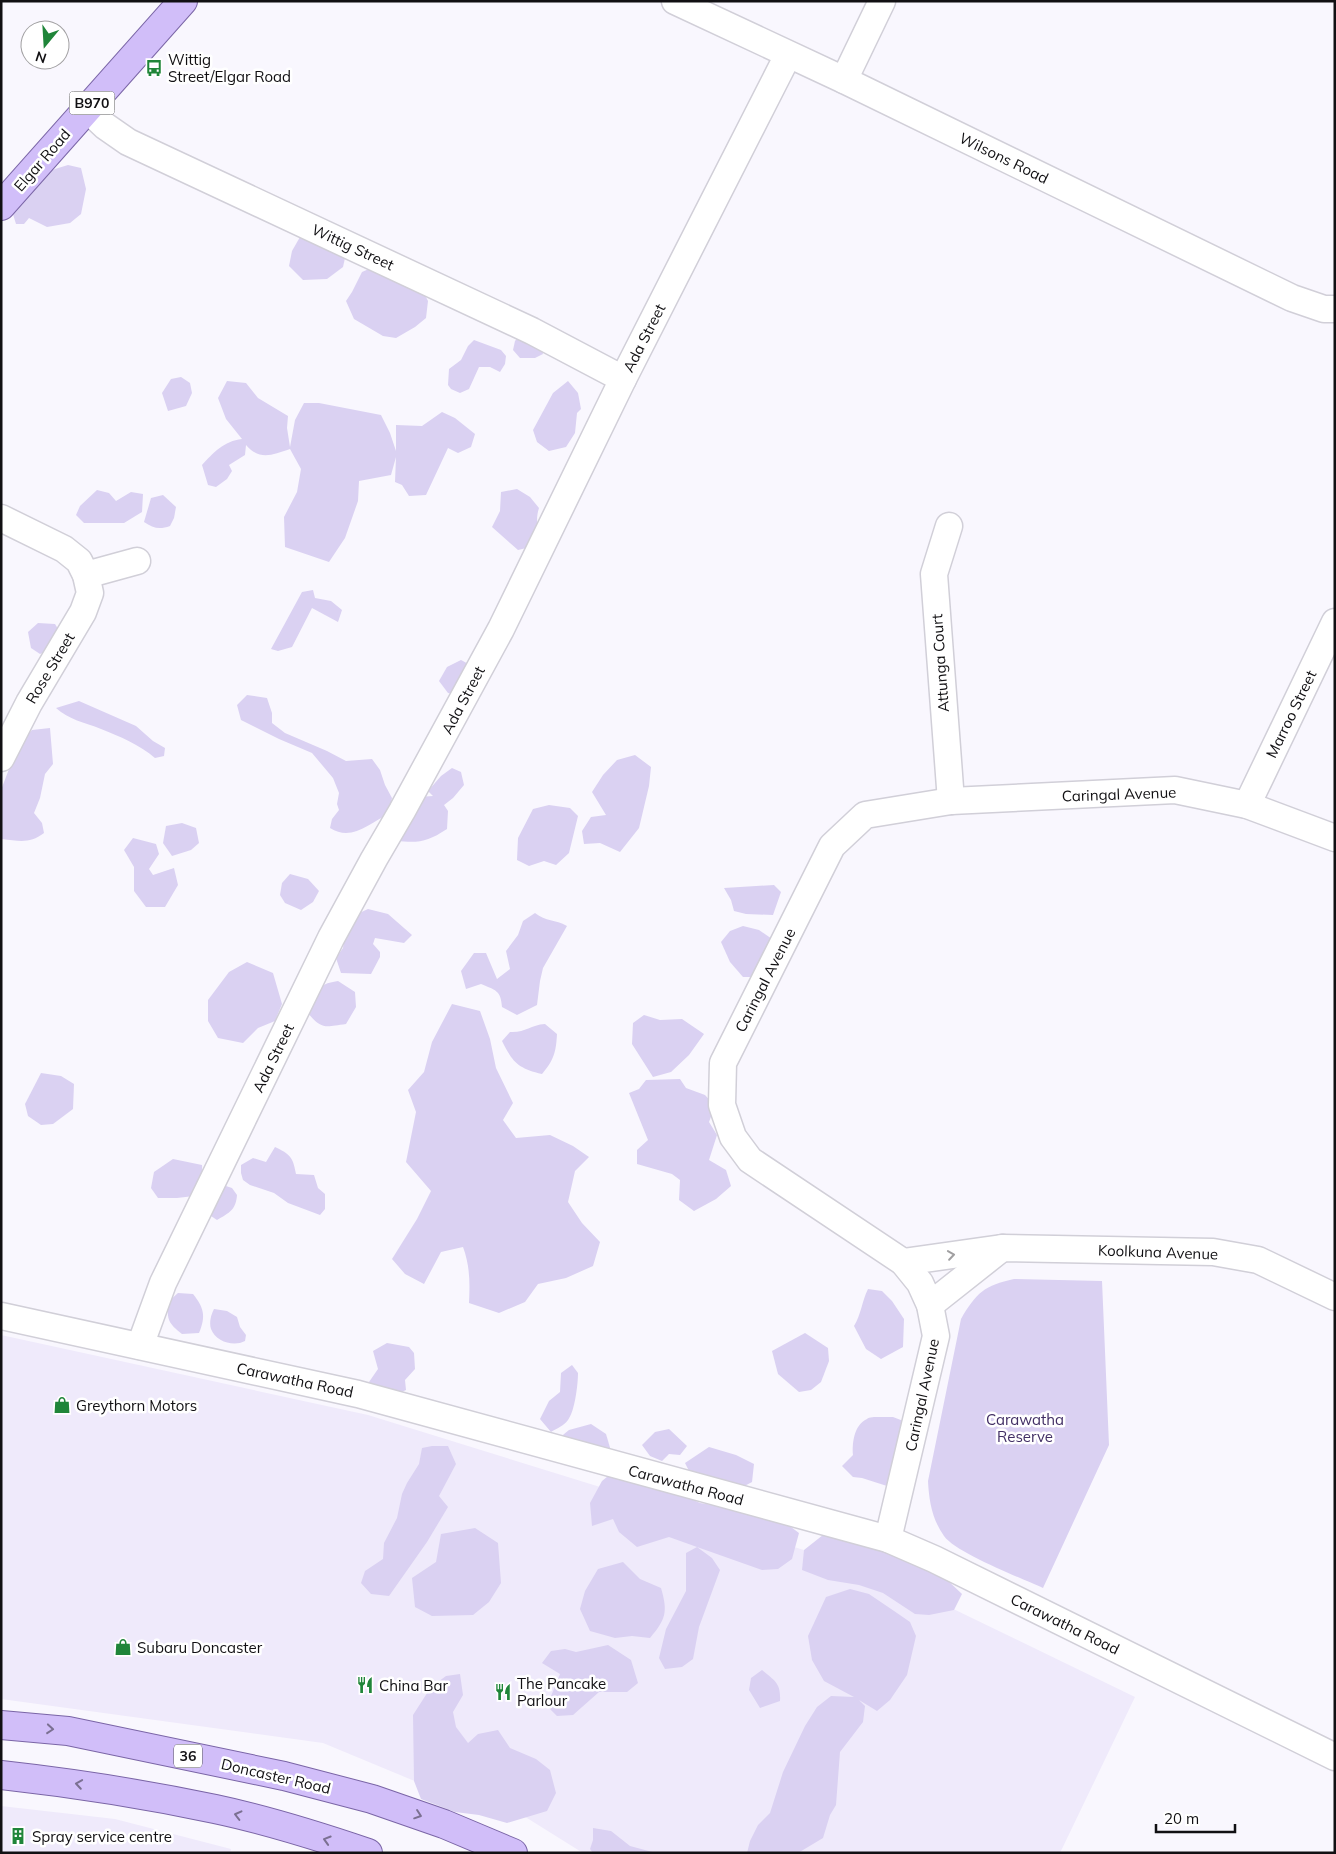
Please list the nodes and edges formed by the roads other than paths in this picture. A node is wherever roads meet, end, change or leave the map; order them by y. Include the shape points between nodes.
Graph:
1 (183, 1) edge
2 (675, 1) edge
3 (882, 1) edge
4 (788, 55) junction
5 (844, 80) junction
6 (87, 109) junction
7 (1, 206) edge
8 (1335, 309) edge
9 (623, 379) junction
10 (1, 518) edge
11 (949, 526) dead end
12 (137, 561) dead end
13 (86, 575) junction
14 (1335, 622) edge
15 (1, 758) edge
16 (951, 801) junction
17 (1247, 805) junction
18 (1335, 838) edge
19 (1002, 1248) junction
20 (903, 1262) junction
21 (1335, 1296) edge
22 (930, 1305) junction
23 (1, 1316) edge
24 (140, 1346) junction
25 (888, 1539) junction
26 (1, 1725) edge
27 (1335, 1757) edge
28 (1, 1776) edge
29 (368, 1853) edge
30 (514, 1853) edge

1 - 6 main road, Elgar Road / B970
2 - 4 street, Wilsons Road
3 - 5 street
4 - 5 street, Wilsons Road
4 - 9 street, Ada Street
5 - 8 street, Wilsons Road via 1292,298 1324,309
6 - 7 main road, Elgar Road / B970
6 - 9 street, Wittig Street via 128,142 532,331
9 - 24 street, Ada Street via 501,629 331,938 163,1283
10 - 13 street via 64,549 79,561
11 - 16 street, Attunga Court via 934,574
12 - 13 street
13 - 15 street, Rose Street via 90,593 84,612 29,703
14 - 17 street, Marroo Street
16 - 17 street, Caringal Avenue via 1175,790
16 - 20 street, Caringal Avenue via 866,815 832,846 723,1063 722,1105 733,1137 750,1160
17 - 18 street, Caringal Avenue
20 -> 19 street, Koolkuna Avenue
19 - 21 street, Koolkuna Avenue via 1212,1252 1258,1260
19 - 22 street
20 - 22 street, Caringal Avenue via 920,1283
22 - 25 street, Caringal Avenue via 936,1336
23 - 24 street, Carawatha Road
24 - 25 street, Carawatha Road via 358,1394
25 - 27 street, Carawatha Road
26 -> 30 main road, Doncaster Road / 36 via 68,1731 284,1776 372,1799
29 -> 28 main road via 216,1809 76,1783

